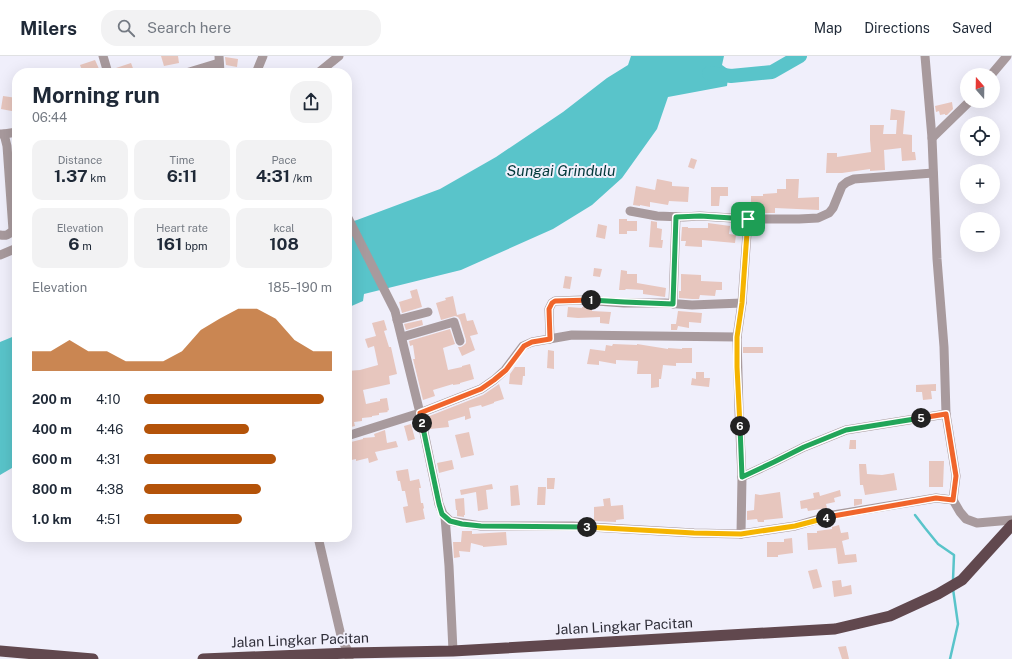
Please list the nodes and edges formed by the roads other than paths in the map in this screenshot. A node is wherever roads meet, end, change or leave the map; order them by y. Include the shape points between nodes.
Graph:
1 (103, 56) edge
2 (264, 56) edge
3 (340, 56) edge
4 (925, 56) edge
5 (1007, 56) edge
6 (219, 60) edge
7 (107, 68) edge
8 (199, 68) edge
9 (258, 68) edge
10 (324, 68) edge
11 (997, 68) edge
12 (963, 108) edge
13 (12, 133) edge
14 (2, 134) edge
15 (932, 138) junction
16 (933, 173) junction
17 (630, 211) dead end
18 (12, 213) edge
19 (676, 217) junction
20 (748, 219) junction
21 (352, 226) edge
22 (12, 231) edge
23 (0, 235) edge
24 (12, 250) edge
25 (0, 255) edge
26 (742, 303) junction
27 (673, 304) junction
28 (428, 312) dead end
29 (397, 320) junction
30 (402, 337) junction
31 (737, 337) junction
32 (550, 339) junction
33 (460, 341) dead end
34 (420, 413) junction
35 (946, 414) junction
36 (352, 434) edge
37 (742, 477) junction
38 (953, 500) junction
39 (445, 517) junction
40 (1012, 520) edge
41 (1012, 525) edge
42 (741, 534) junction
43 (319, 542) edge
44 (0, 651) edge
45 (452, 651) junction
46 (349, 656) edge
47 (93, 659) edge
48 (203, 659) edge

1 - 7 street
2 - 9 street
3 - 10 street
4 - 15 street
5 - 11 street
6 - 8 street
12 - 15 street
13 - 14 street
14 - 18 street via 8,146
15 - 16 street
16 - 20 street via 854,179 842,186 833,208 818,218
16 - 35 street
17 - 19 street
19 - 20 street
19 - 27 street
20 - 26 street
21 - 29 street via 395,311
22 - 23 street
24 - 25 street
26 - 27 street
26 - 31 street
27 - 32 street via 555,301 549,309
28 - 29 street
29 - 30 street
30 - 33 street via 454,322
30 - 34 street
31 - 32 street via 572,335
31 - 37 street
32 - 34 street via 524,346 506,370 481,389
34 - 36 street
34 - 39 street via 439,504
35 - 37 street via 846,430
35 - 38 street via 956,476
37 - 42 street
38 - 40 street via 966,519 977,523
38 - 42 street via 936,498
39 - 42 street via 450,521 481,526 573,526
39 - 45 street
41 - 45 highway, Jalan Lingkar Pacitan via 962,580 890,616 835,629
43 - 46 street via 342,640
44 - 47 highway
45 - 46 highway, Jalan Lingkar Pacitan
46 - 48 highway, Jalan Lingkar Pacitan

